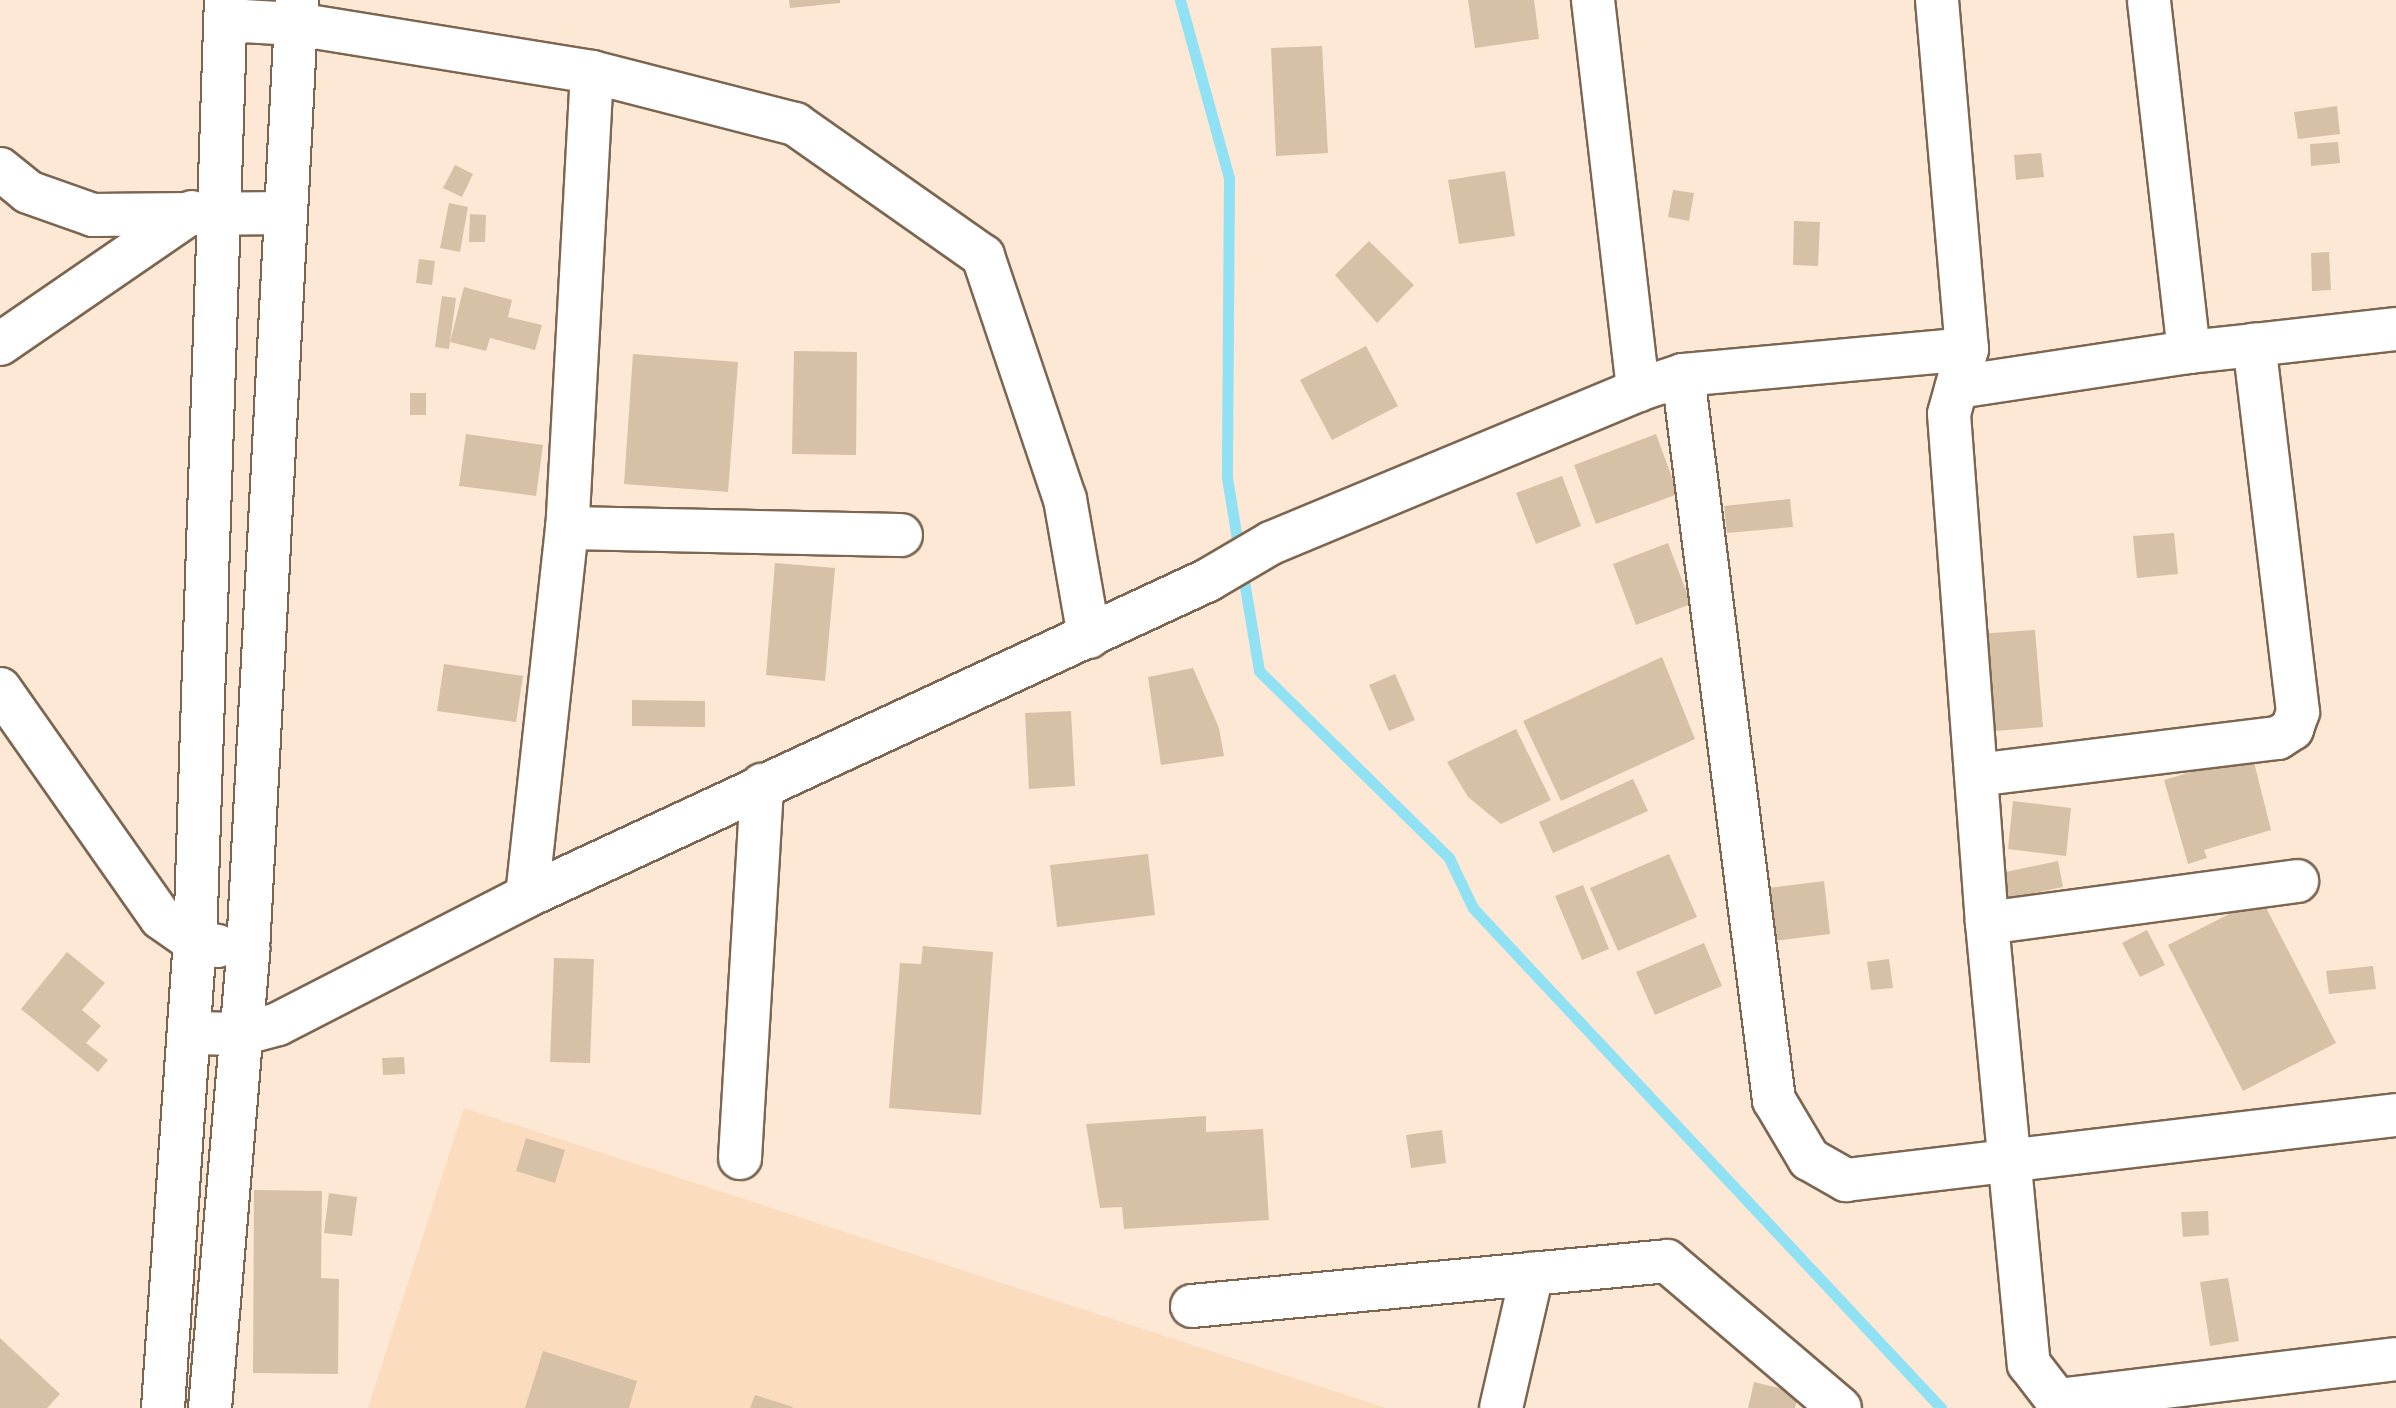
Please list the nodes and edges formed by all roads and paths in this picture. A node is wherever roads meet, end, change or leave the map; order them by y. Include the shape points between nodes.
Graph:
1 (1593, 0) edge
2 (1936, 0) edge
3 (2148, 0) edge
4 (226, 10) edge
5 (297, 12) edge
6 (592, 72) junction
7 (0, 169) edge
8 (206, 211) junction
9 (286, 212) junction
10 (2396, 329) edge
11 (0, 344) edge
12 (2254, 346) junction
13 (2189, 352) junction
14 (1962, 368) junction
15 (1684, 375) junction
16 (1638, 390) junction
17 (567, 528) junction
18 (902, 535) dead end
19 (1089, 637) junction
20 (0, 690) edge
21 (1976, 774) junction
22 (762, 785) junction
23 (2298, 881) dead end
24 (527, 896) junction
25 (1987, 923) junction
26 (195, 942) junction
27 (248, 950) junction
28 (189, 1032) junction
29 (242, 1034) junction
30 (2396, 1115) edge
31 (740, 1158) dead end
32 (2010, 1159) junction
33 (1532, 1274) junction
34 (1192, 1306) dead end
35 (2396, 1359) edge
36 (2060, 1404) edge
37 (163, 1408) edge
38 (210, 1408) edge
39 (1500, 1408) edge
40 (1840, 1408) edge

1 - 16 street
2 - 14 street
3 - 13 street
4 - 5 street
4 - 8 street
5 - 6 street
5 - 9 street
6 - 17 street
6 - 19 street via 796,124 983,256 1065,499
7 - 8 street via 28,192 94,215
8 - 9 street
8 - 11 street
8 - 26 street
9 - 27 street
10 - 12 street
12 - 13 street
12 - 21 street via 2298,712 2292,729 2278,738
13 - 14 street
14 - 15 street
14 - 21 street via 1949,414
15 - 16 street
15 - 32 street via 1774,1100 1808,1159 1846,1180
16 - 19 street via 1270,543
17 - 18 street
17 - 24 street
19 - 22 street
20 - 26 street via 161,918
21 - 25 street
22 - 24 street
22 - 31 street
23 - 25 street
24 - 29 street via 300,1014
25 - 32 street
26 - 27 street
26 - 28 street
27 - 29 street
28 - 29 street
28 - 37 street
29 - 38 street
30 - 32 street
32 - 36 street via 2029,1364
33 - 34 street
33 - 39 street
33 - 40 street via 1667,1261
35 - 36 street

